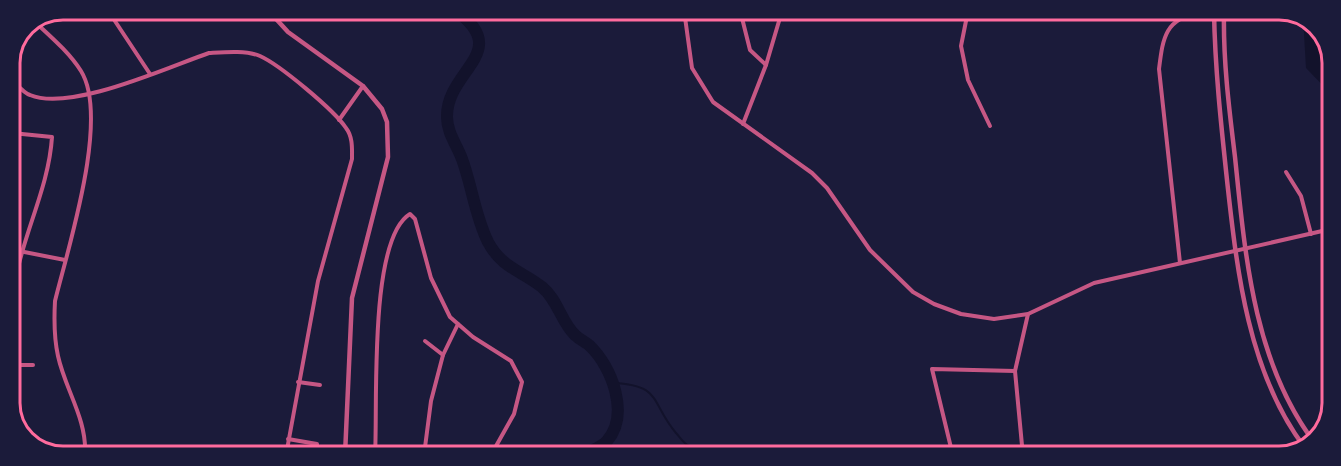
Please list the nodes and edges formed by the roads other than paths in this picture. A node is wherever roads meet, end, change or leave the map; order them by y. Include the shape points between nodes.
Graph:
1 (114, 20) edge
2 (277, 20) edge
3 (685, 20) edge
4 (742, 20) edge
5 (779, 20) edge
6 (966, 20) edge
7 (1178, 20) edge
8 (1214, 20) edge
9 (1224, 20) edge
10 (39, 26) edge
11 (766, 65) junction
12 (150, 74) junction
13 (20, 86) edge
14 (363, 86) junction
15 (90, 95) junction
16 (339, 120) junction
17 (743, 124) junction
18 (990, 126) dead end
19 (20, 135) edge
20 (1286, 172) dead end
21 (1321, 231) edge
22 (1311, 234) junction
23 (1245, 250) junction
24 (22, 252) junction
25 (1235, 252) junction
26 (65, 260) junction
27 (20, 263) edge
28 (1180, 263) junction
29 (1028, 314) junction
30 (458, 324) junction
31 (425, 341) dead end
32 (443, 355) junction
33 (20, 365) edge
34 (33, 365) dead end
35 (1015, 371) junction
36 (298, 382) junction
37 (320, 385) dead end
38 (1309, 434) edge
39 (288, 439) junction
40 (1300, 441) edge
41 (317, 444) dead end
42 (84, 447) edge
43 (287, 447) edge
44 (345, 447) edge
45 (375, 447) edge
46 (425, 447) edge
47 (495, 447) edge
48 (951, 447) edge
49 (1022, 447) edge

1 - 12 street
2 - 14 street
3 - 17 street via 688,49 699,82 713,102
4 - 11 street via 750,50
5 - 11 street
6 - 18 street via 961,46 968,80
7 - 28 street via 1170,25 1162,43 1159,69
8 - 25 street
9 - 23 street via 1226,73
10 - 15 street via 82,73
11 - 17 street
12 - 15 street
12 - 16 street via 209,53 259,56 284,70
13 - 15 street via 30,95 54,98
14 - 16 street
14 - 44 street via 384,115 389,146 352,298
15 - 26 street via 92,134 85,181
16 - 36 street via 349,133 352,159 324,259
17 - 29 street via 812,173 870,250 913,292 934,304 976,317 994,319
19 - 24 street via 52,137 45,178
20 - 22 street via 1300,196
21 - 22 street
22 - 23 street
23 - 25 street
23 - 38 street via 1253,297 1278,376
24 - 26 street
24 - 27 street
25 - 28 street
25 - 40 street via 1265,370
26 - 42 street via 54,319 58,357 82,424
28 - 29 street via 1094,283
29 - 35 street
30 - 32 street
30 - 45 street via 450,317 431,278 416,219 408,215 386,262 378,312
30 - 47 street via 511,361 522,382 514,414
31 - 32 street
32 - 46 street via 431,400
33 - 34 street
35 - 48 street via 932,369
35 - 49 street
36 - 37 street
36 - 39 street
39 - 41 street
39 - 43 street

